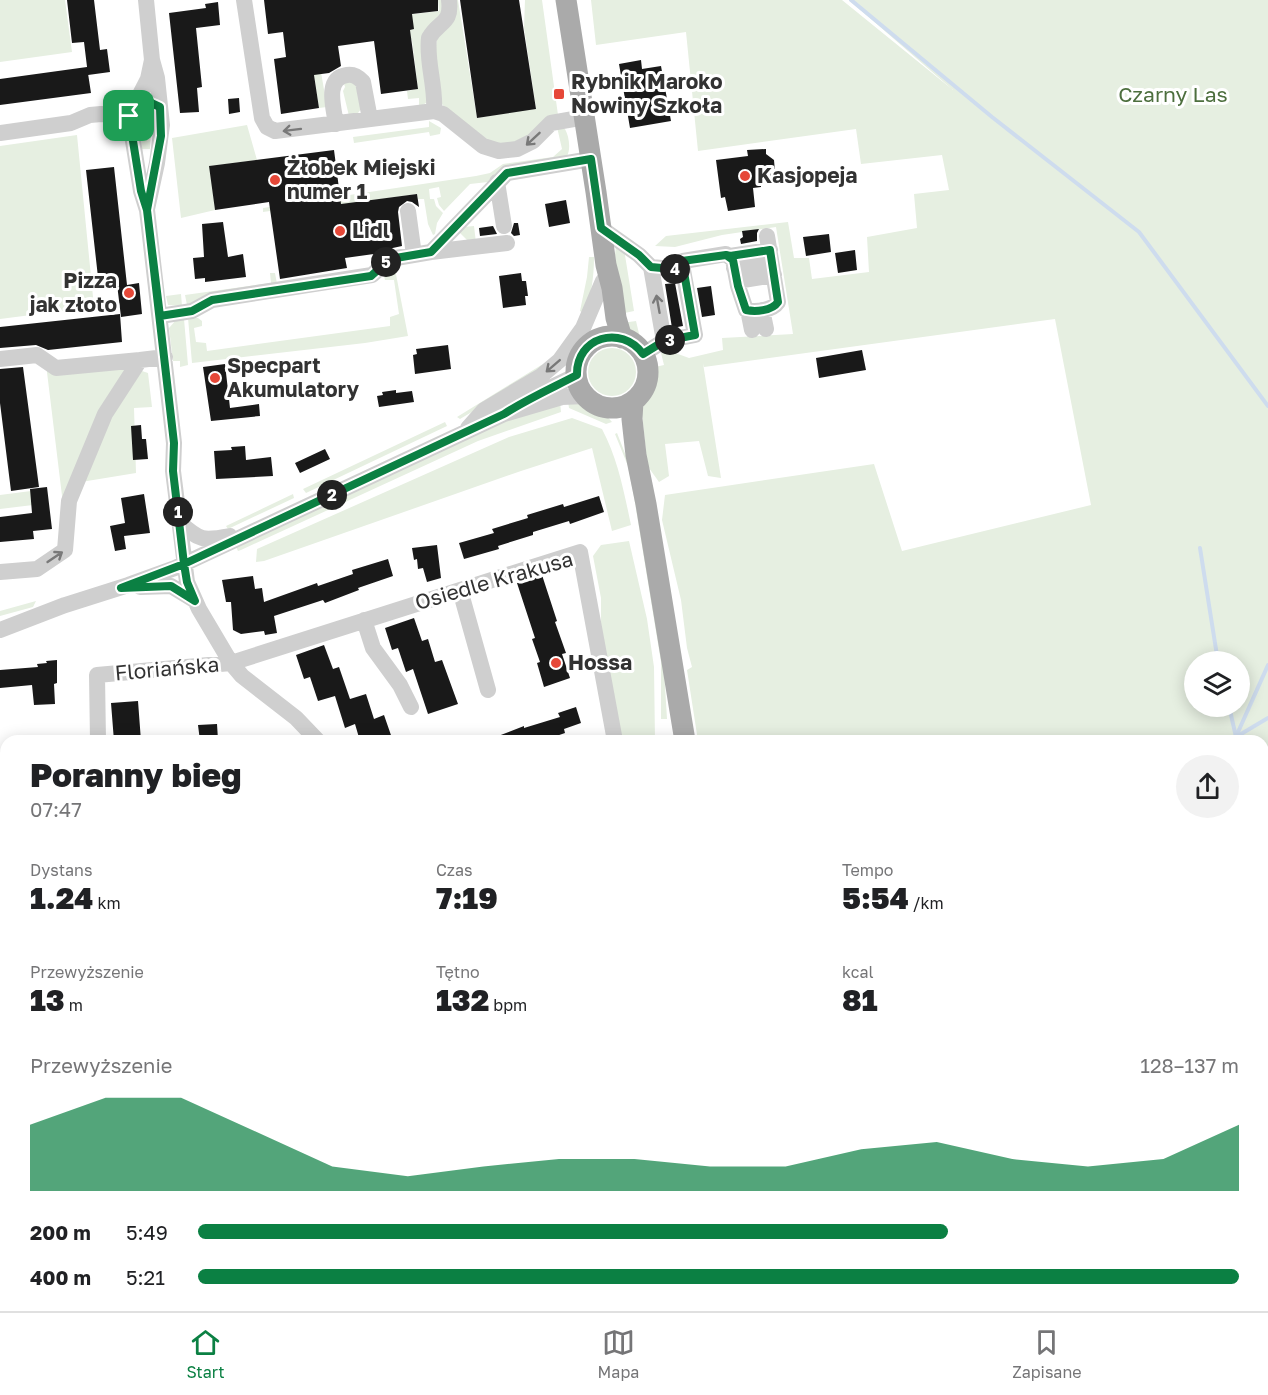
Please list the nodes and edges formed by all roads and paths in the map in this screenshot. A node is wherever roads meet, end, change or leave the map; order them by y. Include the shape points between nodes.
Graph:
1 (146, 0) edge
2 (244, 0) edge
3 (448, 0) edge
4 (566, 0) edge
5 (152, 60) junction
6 (160, 107) junction
7 (132, 109) junction
8 (434, 111) junction
9 (585, 117) junction
10 (370, 119) junction
11 (336, 124) junction
12 (0, 133) edge
13 (591, 159) junction
14 (155, 172) junction
15 (138, 173) junction
16 (497, 182) junction
17 (147, 210) junction
18 (408, 211) dead end
19 (504, 226) dead end
20 (601, 228) junction
21 (507, 243) dead end
22 (431, 252) junction
23 (414, 255) junction
24 (771, 262) junction
25 (651, 267) junction
26 (683, 270) junction
27 (604, 273) junction
28 (735, 274) junction
29 (755, 310) junction
30 (160, 316) junction
31 (759, 330) dead end
32 (622, 338) junction
33 (599, 339) junction
34 (664, 341) junction
35 (643, 354) junction
36 (165, 357) junction
37 (0, 359) edge
38 (140, 360) junction
39 (577, 375) junction
40 (585, 396) junction
41 (633, 401) junction
42 (611, 408) junction
43 (504, 414) junction
44 (463, 434) junction
45 (636, 455) junction
46 (179, 522) junction
47 (252, 533) junction
48 (184, 564) junction
49 (0, 572) edge
50 (121, 588) junction
51 (460, 590) junction
52 (195, 601) junction
53 (64, 605) junction
54 (0, 619) edge
55 (364, 620) junction
56 (0, 630) edge
57 (231, 663) junction
58 (488, 690) dead end
59 (411, 707) dead end
60 (98, 735) edge
61 (312, 735) edge
62 (613, 735) edge
63 (684, 735) edge

1 - 5 street
11 -> 2 street via 278,132 264,124
3 - 8 street via 449,15 432,32 428,43
4 - 9 main road
5 - 6 street
5 - 7 street via 148,79
6 - 7 street via 149,102
6 - 14 street via 161,136
7 - 12 street
7 - 15 street
9 -> 8 street via 551,123 526,146 499,151 483,146
8 - 10 street
9 - 13 main road
10 - 11 street
10 - 11 street via 363,82 348,75 338,78 332,88
13 - 16 street via 516,170
13 - 20 main road
14 - 15 street
14 - 17 street
15 - 17 street
16 - 19 street
16 - 22 street
17 - 30 street
18 - 23 street
20 - 25 street
20 - 27 main road
21 - 22 street
22 - 23 street
23 - 30 street via 389,260 368,277 212,300 192,311
24 - 28 street
24 - 28 street
24 - 29 street via 778,302 776,306
25 - 26 street
34 -> 25 street
26 - 28 street via 682,261 726,255
26 - 34 street via 695,335
27 - 32 main road via 612,288
27 - 33 main road
27 -> 44 street via 584,328 560,360 484,410
28 - 29 street via 746,310
29 - 31 street
30 - 36 street
32 - 33 main road
32 - 35 main road
33 - 39 main road via 582,353
34 - 35 street
35 - 41 main road via 647,380
36 - 38 street
36 - 46 street
37 - 38 street via 37,355 56,368
49 -> 38 street via 37,569 65,550 69,501 105,414
39 - 40 main road
39 - 43 street
40 - 42 main road
40 - 43 street via 562,398
41 - 42 main road
41 - 45 main road
42 - 45 main road
43 - 44 street
44 - 47 street
45 - 63 main road
46 - 47 street via 203,540
46 - 48 street
47 - 48 street
48 - 50 street
48 - 52 street
50 - 52 street via 171,586
50 - 53 street
51 - 55 street, Osiedle Krakusa
51 - 58 street
51 - 62 street, Osiedle Krakusa via 579,552
52 - 57 street
53 - 54 street
53 - 56 street
55 - 57 street, Osiedle Krakusa
55 - 59 street via 373,648
57 - 60 street, Floriańska via 97,675
57 - 61 street

